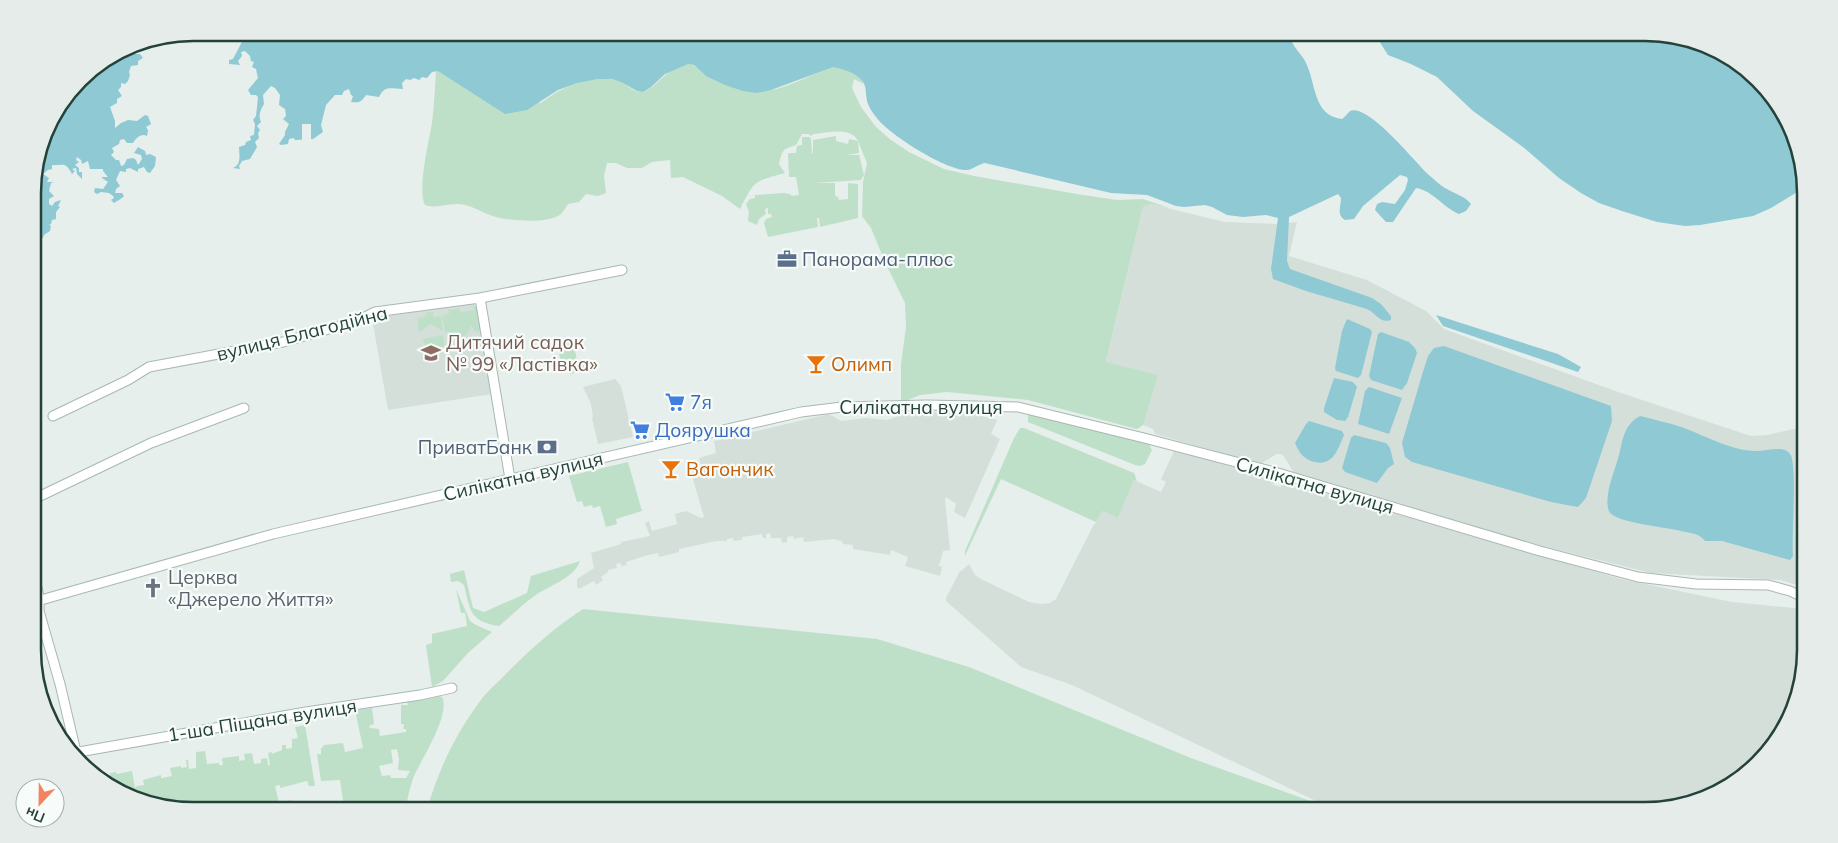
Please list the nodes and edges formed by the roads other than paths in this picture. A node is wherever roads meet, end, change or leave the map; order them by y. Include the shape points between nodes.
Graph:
1 (622, 270) dead end
2 (480, 298) junction
3 (244, 408) dead end
4 (53, 416) dead end
5 (510, 479) junction
6 (41, 495) edge
7 (1797, 594) edge
8 (41, 601) edge
9 (41, 618) edge
10 (452, 688) dead end
11 (71, 739) edge
12 (81, 752) edge

1 - 2 street, вулиця Благодійна
2 - 4 street, вулиця Благодійна via 375,312 357,321 283,342 149,366 128,380
2 - 5 street
3 - 6 street via 151,443
5 - 7 street, Силікатна вулиця via 801,412 842,407 953,405 1018,408 1278,473 1638,577 1696,584 1768,585
5 - 8 street, Силікатна вулиця via 274,534
9 - 11 street
10 - 12 street, 1-ша Піщана вулиця

